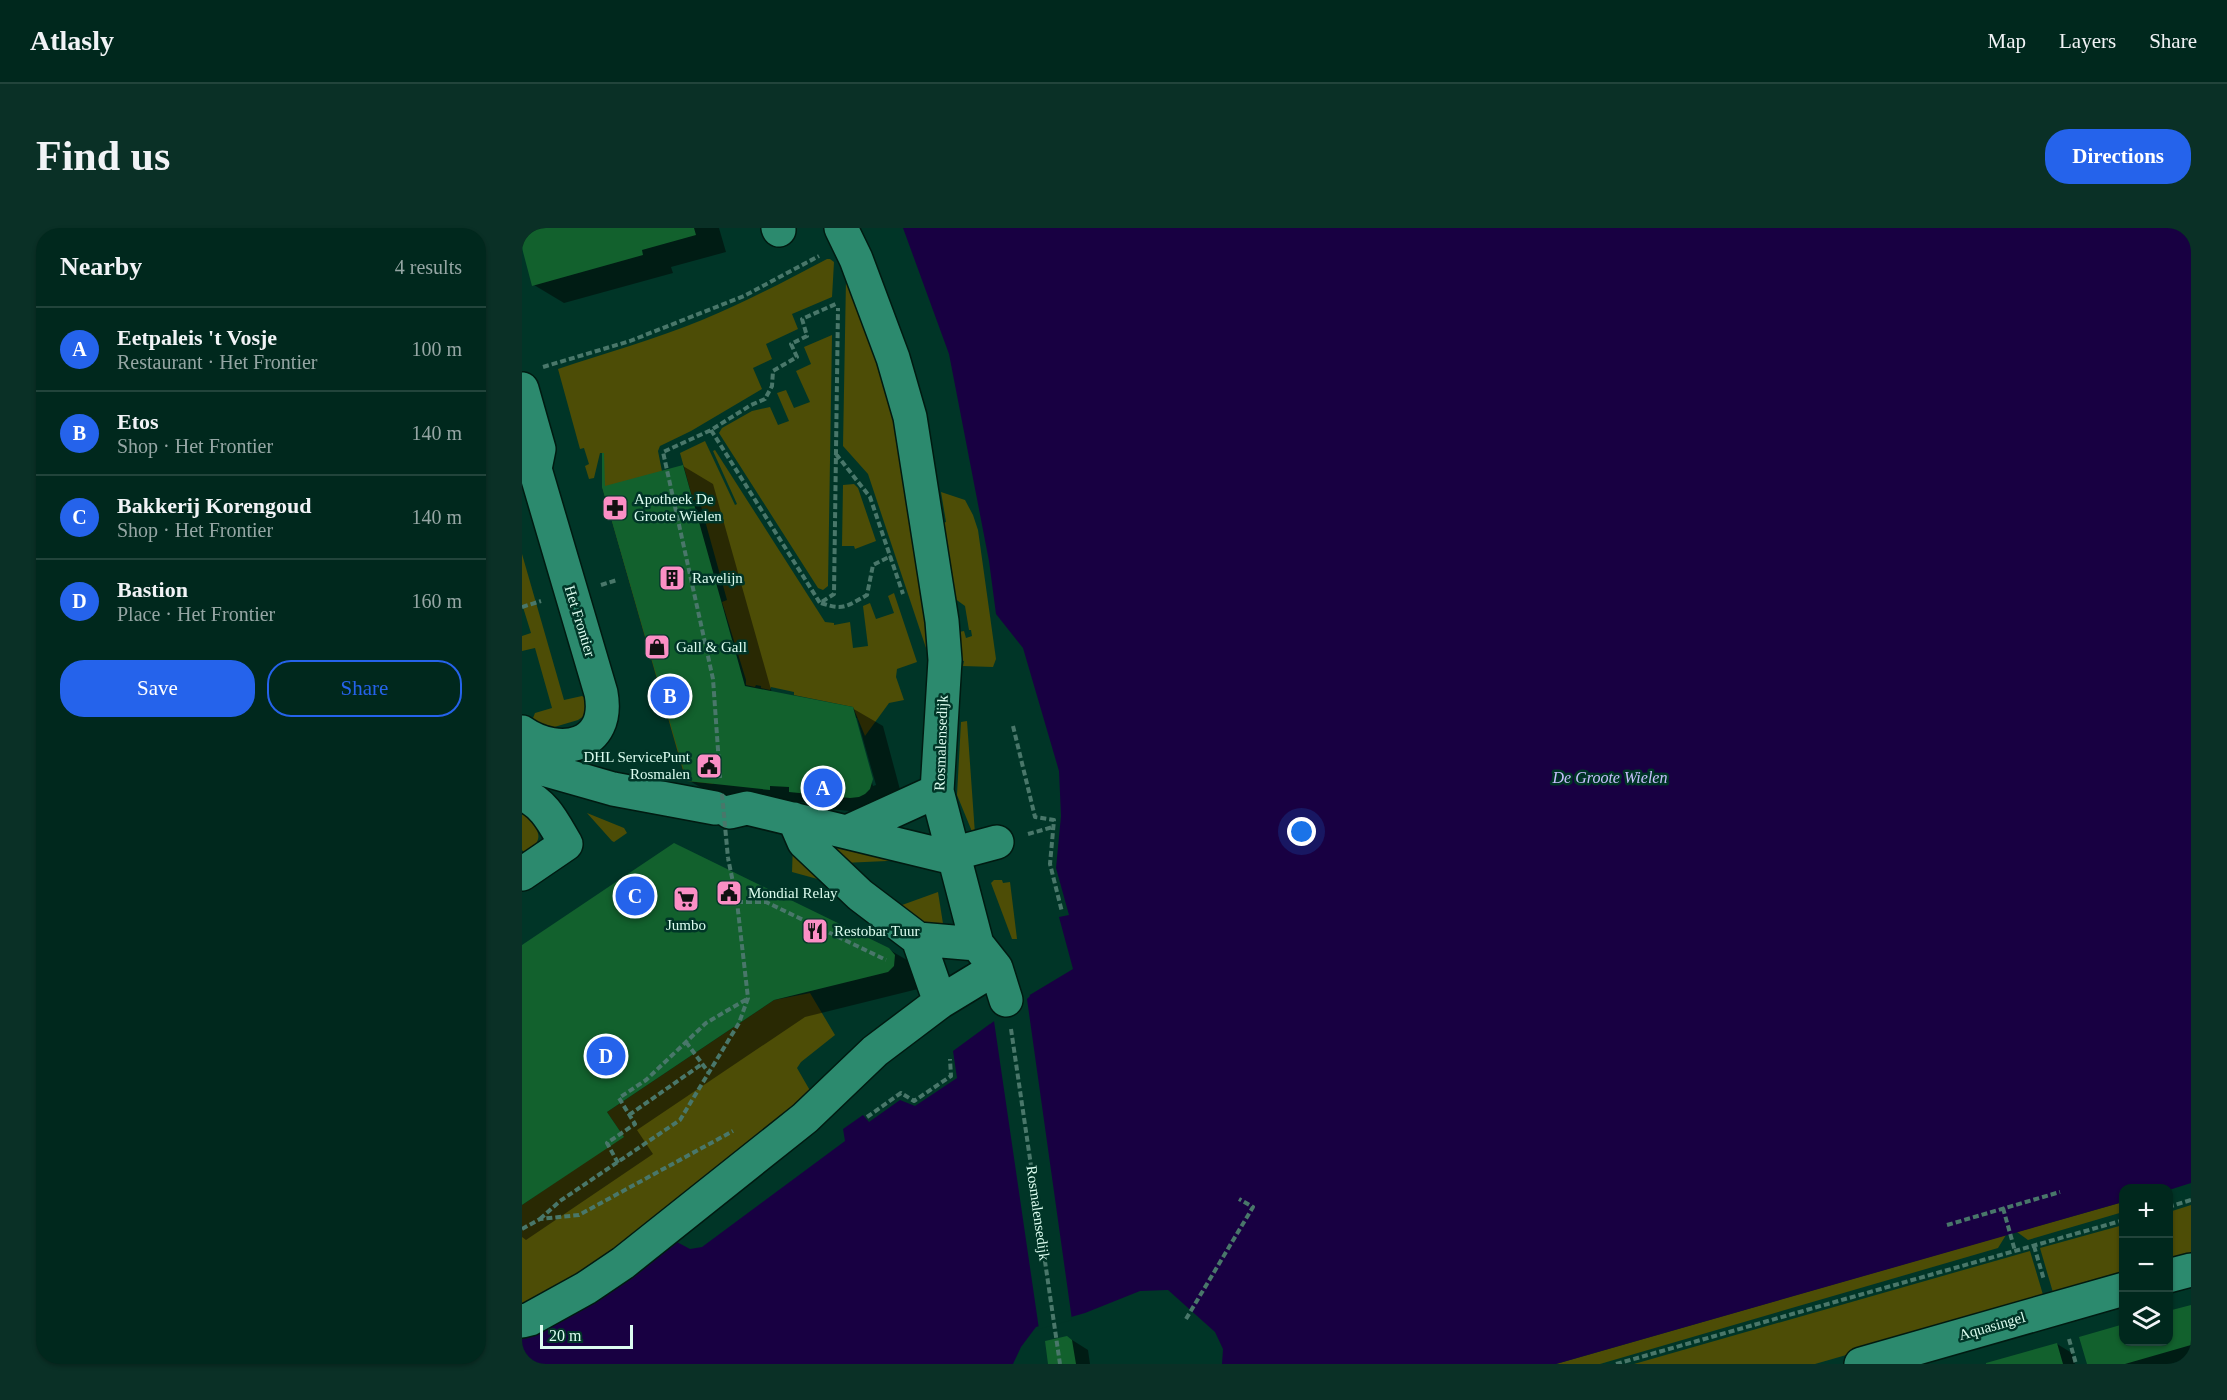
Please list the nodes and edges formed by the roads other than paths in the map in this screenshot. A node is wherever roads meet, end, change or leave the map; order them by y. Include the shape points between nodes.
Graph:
1 (844, 235) edge
2 (527, 380) edge
3 (529, 470) edge
4 (522, 732) edge
5 (542, 760) edge
6 (937, 791) junction
7 (529, 798) edge
8 (794, 819) junction
9 (847, 832) junction
10 (1011, 838) road end
11 (954, 855) junction
12 (522, 874) edge
13 (918, 939) junction
14 (986, 956) junction
15 (1006, 1000) road end
16 (940, 1002) junction
17 (2191, 1270) edge
18 (2173, 1275) edge
19 (2119, 1290) edge
20 (522, 1321) edge
21 (1861, 1364) edge

1 - 6 street, Rosmalensedijk via 893,358 910,417 945,660
2 - 3 street, Het Frontier via 539,449
3 - 5 street, Het Frontier via 603,702 600,727 592,736
4 - 5 street, Het Frontier
5 - 7 street
5 - 8 street, Het Frontier via 613,789 722,799
6 - 9 street
6 - 11 street, Rosmalensedijk
7 - 12 street via 548,813 566,844
8 - 9 street, Het Frontier
8 - 13 street via 804,842 860,895
9 - 11 street, Het Frontier
10 - 11 street
11 - 14 street, Rosmalensedijk
13 - 14 street
13 - 16 street
14 - 15 street, Rosmalensedijk
14 - 16 street
16 - 20 street via 875,1051 805,1118 623,1263 586,1288
17 - 18 street
19 - 21 street, Aquasingel

